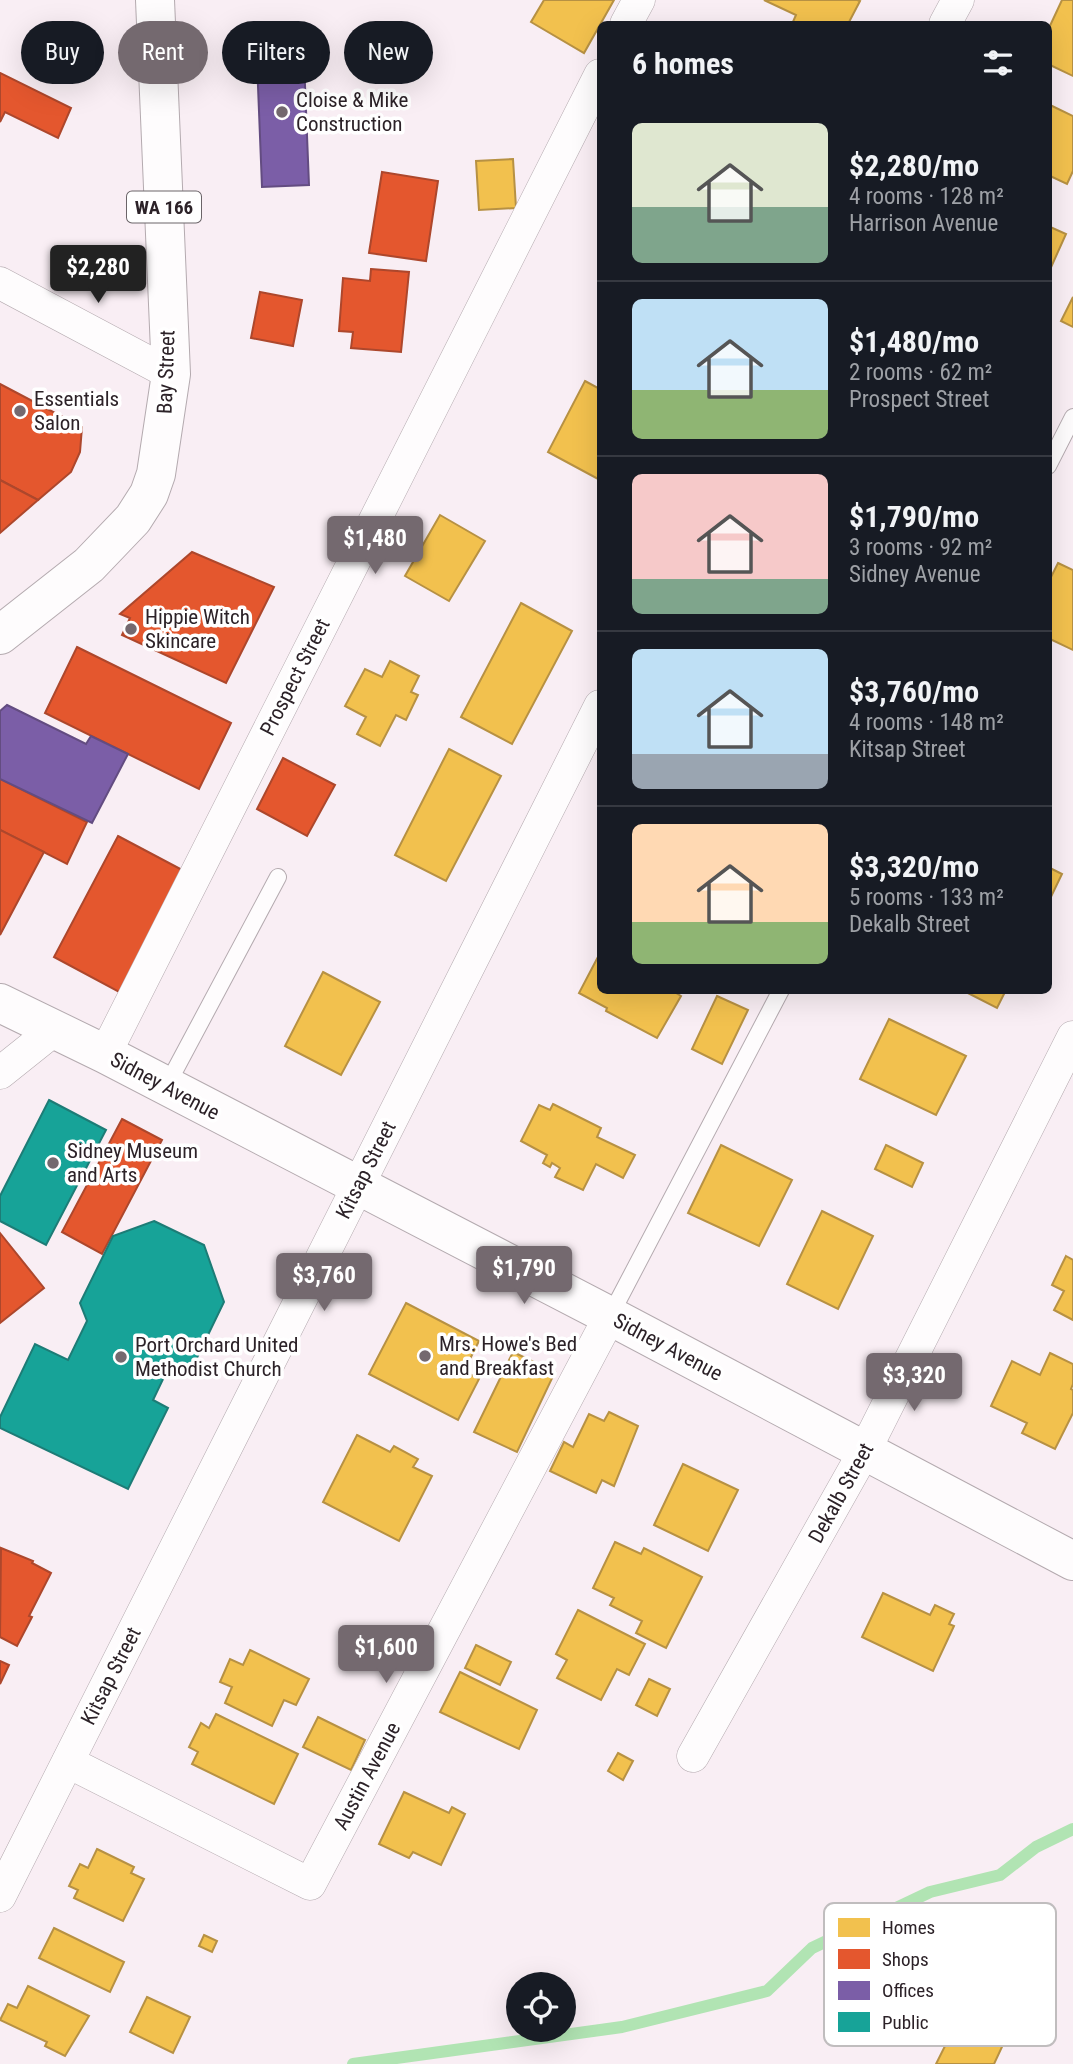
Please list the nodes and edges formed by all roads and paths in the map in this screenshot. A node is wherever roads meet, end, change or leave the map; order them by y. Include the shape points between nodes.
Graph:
1 (155, 0) edge
2 (639, 0) edge
3 (958, 0) edge
4 (628, 21) edge
5 (947, 21) edge
6 (597, 81) edge
7 (0, 283) edge
8 (171, 374) junction
9 (1073, 416) edge
10 (1052, 458) edge
11 (0, 635) edge
12 (597, 712) edge
13 (278, 877) dead end
14 (779, 994) edge
15 (0, 1003) edge
16 (55, 1030) junction
17 (1073, 1037) edge
18 (105, 1054) junction
19 (0, 1073) edge
20 (166, 1087) junction
21 (358, 1187) junction
22 (610, 1316) junction
23 (864, 1452) junction
24 (1073, 1561) edge
25 (693, 1756) dead end
26 (68, 1762) junction
27 (0, 1896) edge

1 - 8 main road, Bay Street / WA 166
2 - 4 street
3 - 5 street
6 - 18 street, Prospect Street
7 - 8 street
8 - 11 main road, Bay Street / WA 166 via 156,474 133,519 89,565
9 - 10 lane
12 - 21 street, Kitsap Street
13 - 20 lane
14 - 22 lane
15 - 16 main road, Sidney Avenue
16 - 18 main road, Sidney Avenue
16 - 19 street
17 - 23 street, Dekalb Street
18 - 20 main road, Sidney Avenue
20 - 21 main road, Sidney Avenue
21 - 22 main road, Sidney Avenue
21 - 26 street, Kitsap Street
22 - 23 main road, Sidney Avenue
22 - 26 street, Austin Avenue via 310,1884
23 - 24 main road, Sidney Avenue
23 - 25 street, Dekalb Street
26 - 27 street, Kitsap Street

